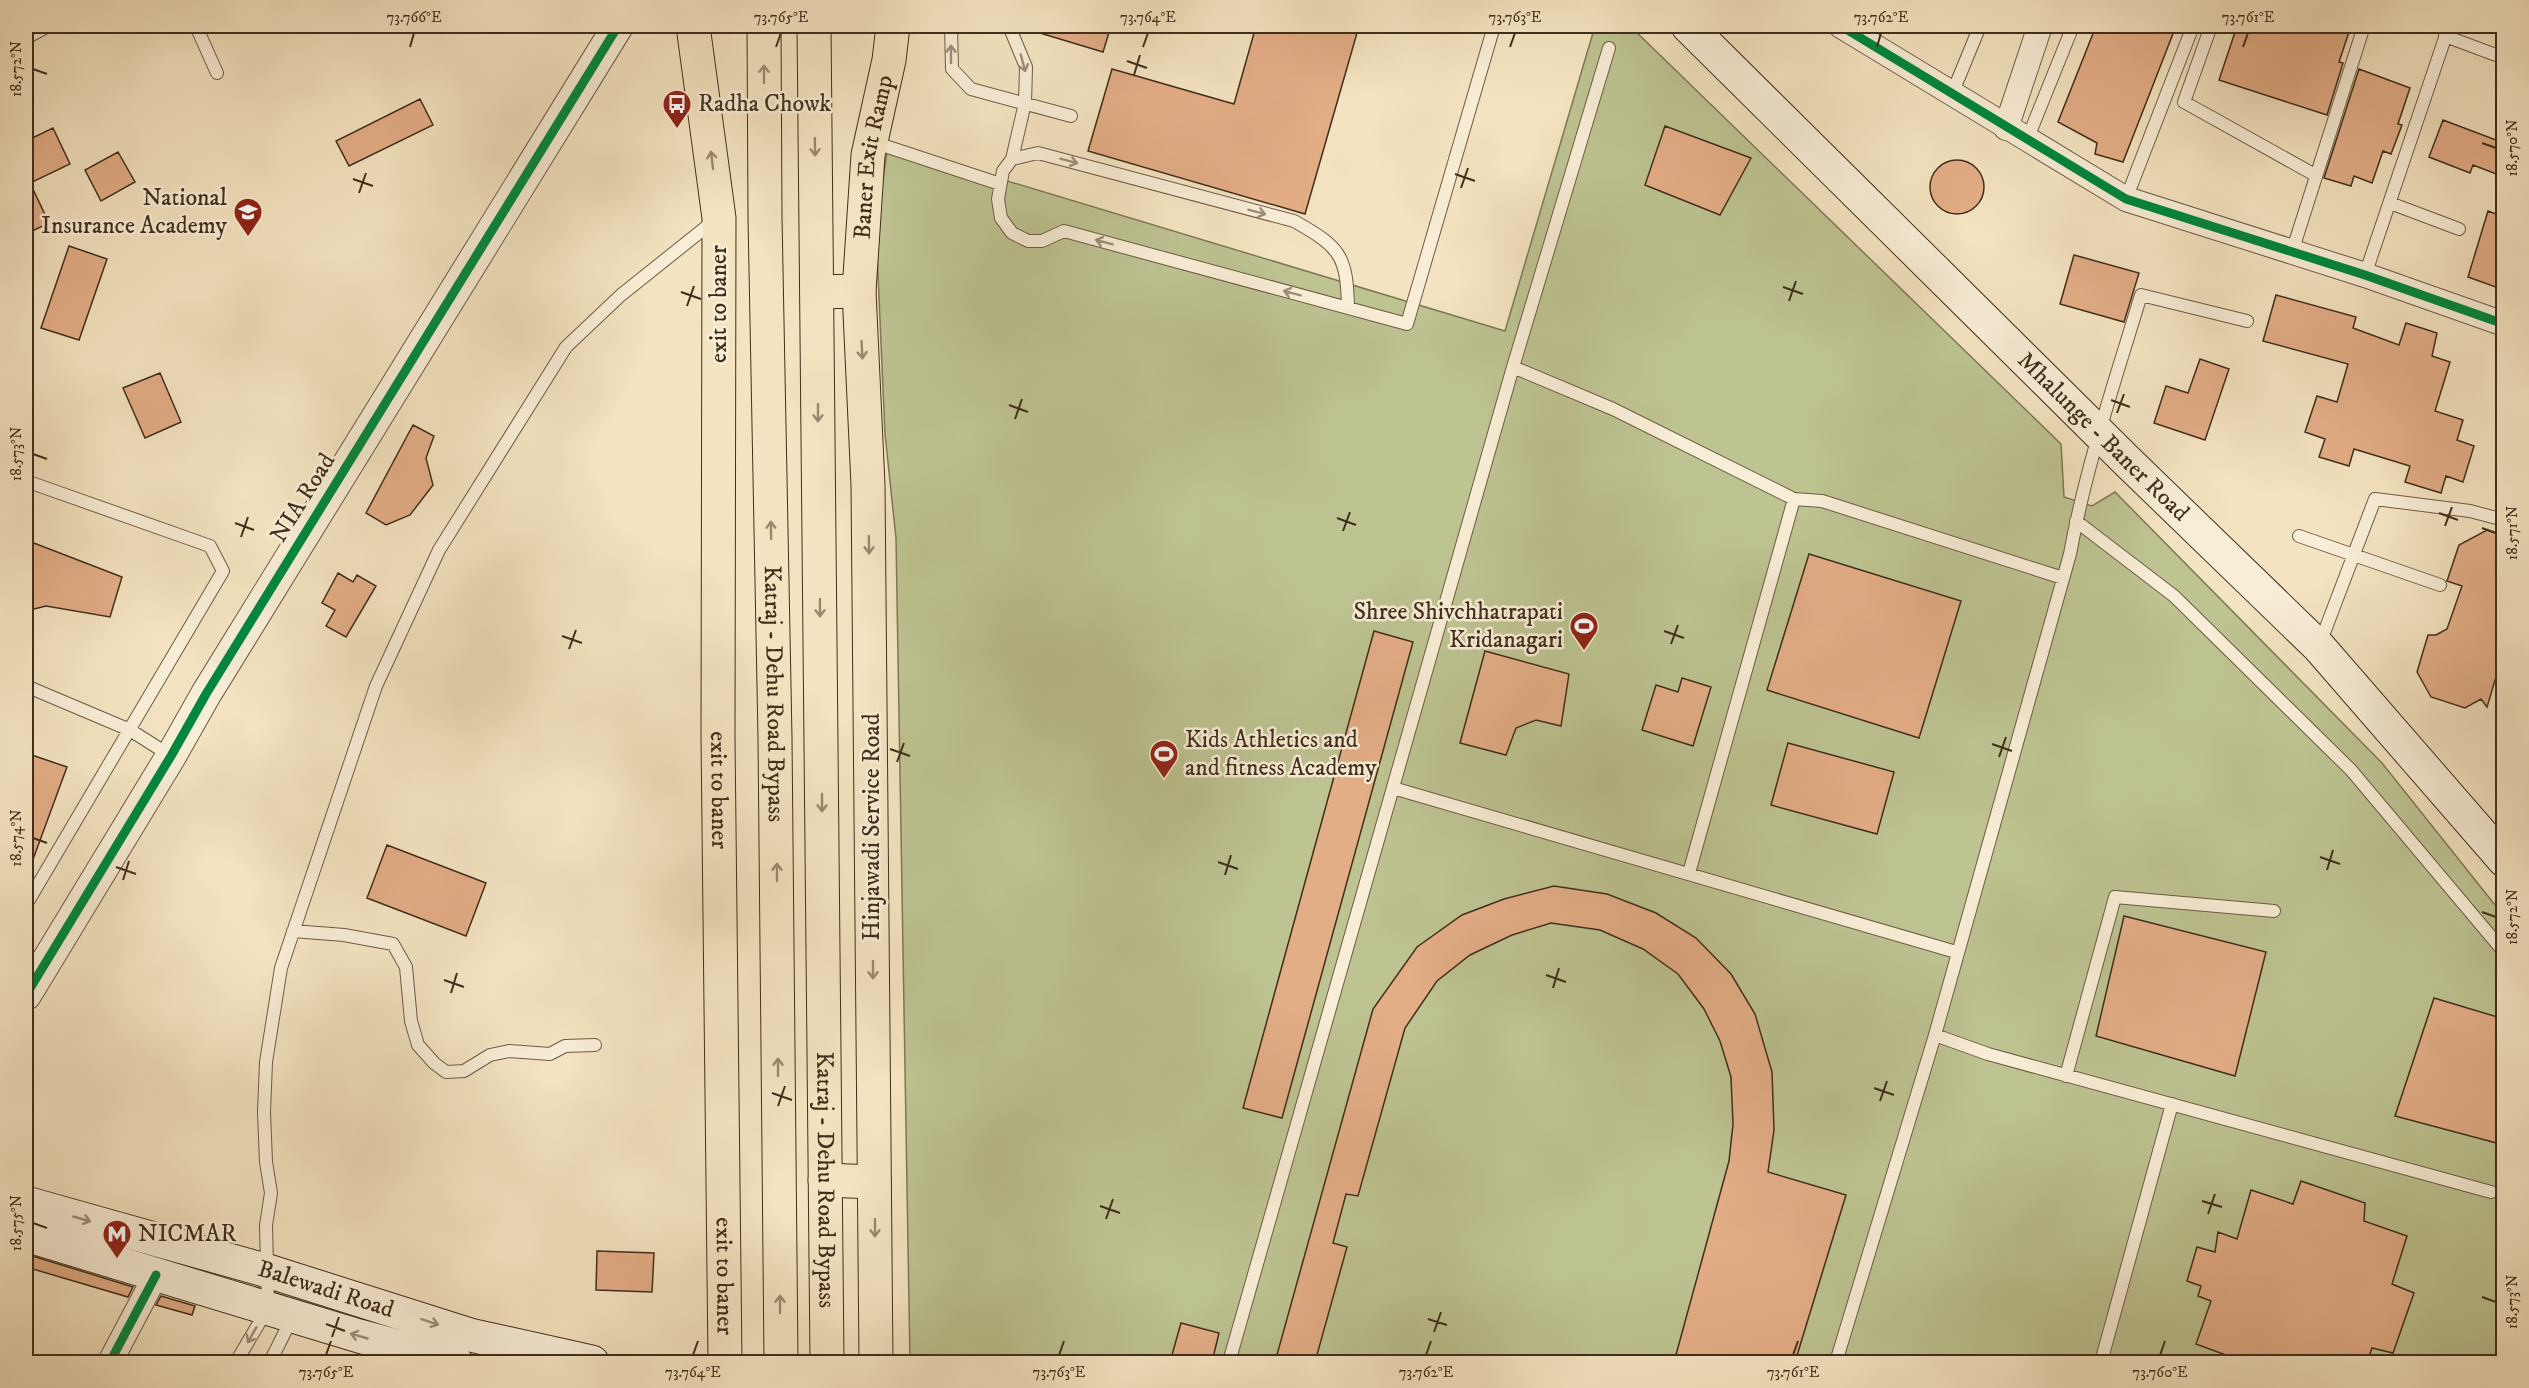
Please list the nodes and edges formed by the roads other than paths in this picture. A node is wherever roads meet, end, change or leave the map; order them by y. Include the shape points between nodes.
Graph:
1 (48, 26) edge
2 (196, 26) edge
3 (618, 26) edge
4 (693, 26) edge
5 (764, 26) edge
6 (814, 26) edge
7 (893, 26) edge
8 (951, 26) edge
9 (1009, 26) edge
10 (1494, 26) edge
11 (1688, 26) edge
12 (1841, 26) edge
13 (1980, 26) edge
14 (2040, 26) edge
15 (2073, 26) edge
16 (2193, 26) edge
17 (2211, 26) edge
18 (2364, 26) edge
19 (2447, 31) edge
20 (26, 38) edge
21 (1610, 48) dead end
22 (2504, 58) edge
23 (217, 73) dead end
24 (1952, 94) junction
25 (1025, 104) junction
26 (1071, 116) dead end
27 (2006, 128) junction
28 (2027, 140) junction
29 (870, 141) junction
30 (1012, 159) junction
31 (2315, 175) junction
32 (1000, 184) junction
33 (2126, 199) junction
34 (2390, 203) junction
35 (765, 217) junction
36 (719, 218) junction
37 (2459, 230) dead end
38 (2292, 252) junction
39 (2365, 275) junction
40 (860, 291) junction
41 (817, 292) junction
42 (1348, 308) junction
43 (2247, 321) dead end
44 (2504, 324) edge
45 (1513, 367) junction
46 (2100, 431) junction
47 (26, 481) edge
48 (1794, 500) junction
49 (2076, 520) junction
50 (2504, 520) edge
51 (2299, 536) dead end
52 (2355, 555) junction
53 (2063, 578) junction
54 (2440, 585) dead end
55 (2319, 647) junction
56 (26, 686) edge
57 (130, 730) junction
58 (171, 756) junction
59 (1393, 788) junction
60 (2504, 860) edge
61 (1689, 873) junction
62 (26, 905) edge
63 (2274, 911) dead end
64 (293, 931) junction
65 (1956, 952) junction
66 (2504, 952) edge
67 (26, 995) edge
68 (1935, 1035) junction
69 (595, 1045) dead end
70 (2066, 1076) junction
71 (2172, 1104) junction
72 (825, 1180) junction
73 (874, 1182) junction
74 (2491, 1192) dead end
75 (26, 1203) edge
76 (26, 1235) edge
77 (268, 1271) junction
78 (156, 1275) junction
79 (281, 1312) junction
80 (110, 1362) edge
81 (236, 1362) edge
82 (270, 1362) edge
83 (456, 1362) edge
84 (592, 1362) edge
85 (725, 1362) edge
86 (781, 1362) edge
87 (827, 1362) edge
88 (876, 1362) edge
89 (1229, 1362) edge
90 (1836, 1362) edge
91 (2100, 1362) edge

1 - 20 lane
2 - 23 lane
3 - 58 street, NIA Road via 259,606
36 -> 4 main road
35 -> 5 main road, Katraj - Dehu Road Bypass
6 -> 41 main road, Katraj - Dehu Road Bypass
7 - 29 main road, Baner Exit Ramp
25 -> 8 lane via 971,89 959,79 951,69
9 -> 25 lane via 1026,68
10 - 42 lane via 1407,324
11 - 46 main road, Mhalunge - Baner Road
12 - 24 street
13 - 24 lane
14 - 27 street
15 - 28 lane
16 - 33 lane
17 - 31 lane via 2184,102
18 - 31 lane
19 - 22 lane
19 - 34 lane
21 - 45 lane
24 - 27 street
25 - 26 lane
25 - 30 lane
27 - 28 street
28 - 33 street
29 - 32 lane
29 - 40 main road, Baner Exit Ramp
30 - 32 lane
30 -> 42 lane via 1038,153 1294,221 1340,254 1347,280
31 - 38 lane
42 -> 32 lane via 1064,231 1042,241 1028,241 1012,233 1001,218
33 - 38 street
34 - 37 lane
34 - 39 lane
35 - 36 main road
86 -> 35 main road, Katraj - Dehu Road Bypass via 776,738
36 - 64 lane via 621,295 566,347 439,550 376,686
36 - 85 main road, exit to baner via 718,749
38 - 39 street
39 - 44 street
40 - 41 main road
40 -> 73 main road, Hinjawadi Service Road via 868,485
41 -> 72 main road, Katraj - Dehu Road Bypass
43 - 46 lane via 2140,296
45 - 48 lane via 1613,409
45 - 59 lane
46 - 49 lane
46 - 55 main road, Mhalunge - Baner Road
47 - 57 lane via 210,546 223,571
48 - 53 lane via 1822,501
48 - 61 lane
49 - 53 lane
49 - 66 lane via 2191,612 2352,770
50 - 52 lane via 2470,511 2375,499
51 - 52 lane
52 - 54 lane
52 - 55 lane
53 - 65 lane
55 - 60 main road, Mhalunge - Baner Road
56 - 57 lane
57 - 58 lane
57 - 62 lane
58 - 67 street, NIA Road
59 - 61 lane
59 - 89 lane
61 - 65 lane
63 - 70 lane via 2115,897
64 - 69 lane via 393,944 406,967 411,1021 418,1045 446,1071 464,1071 490,1055 509,1051 550,1054 565,1046
64 - 77 lane via 281,968 266,1062 266,1162 271,1193 266,1225
65 - 68 lane
68 - 70 lane
68 - 90 lane
70 - 71 lane
71 - 74 lane
71 - 91 lane
72 - 73 main road
72 - 87 main road, Katraj - Dehu Road Bypass
73 -> 88 main road, Hinjawadi Service Road
75 -> 77 main road, Balewadi Road
76 - 78 main road, Balewadi Road
77 - 79 lane
77 -> 84 main road, Balewadi Road via 470,1335
78 - 79 main road, Balewadi Road
78 - 80 street
79 -> 81 lane
79 - 82 lane
83 -> 79 main road, Balewadi Road

